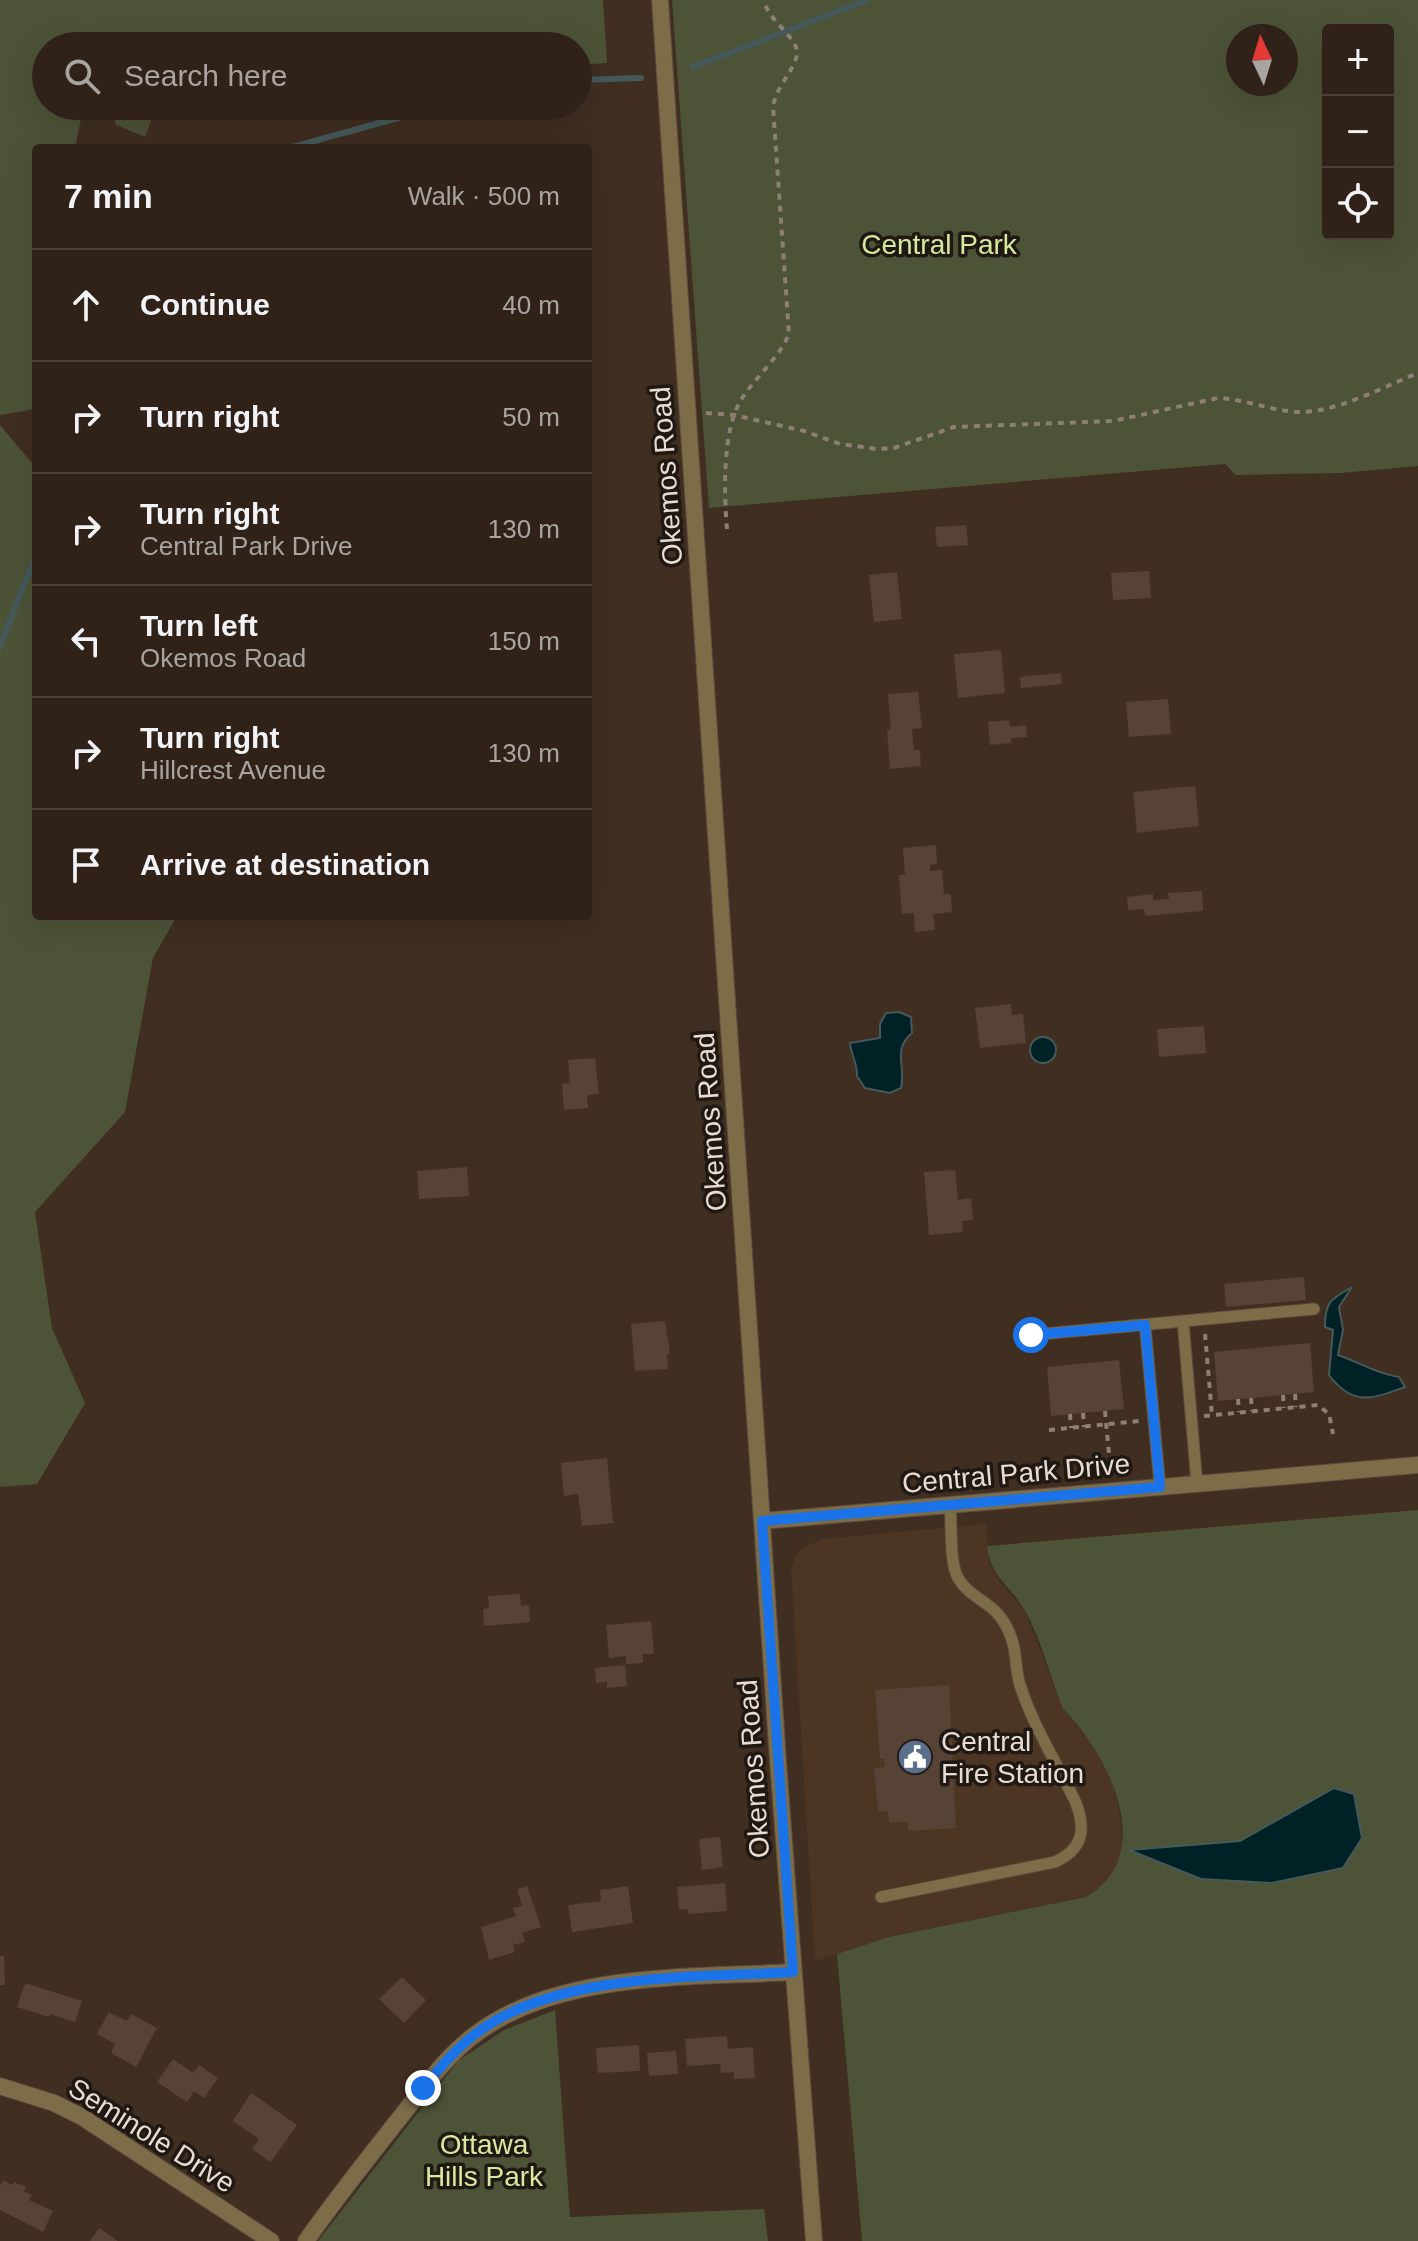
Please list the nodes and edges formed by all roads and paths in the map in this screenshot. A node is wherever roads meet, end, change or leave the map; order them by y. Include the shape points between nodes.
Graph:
1 (660, 0) edge
2 (764, 0) edge
3 (1418, 373) edge
4 (688, 412) junction
5 (734, 415) junction
6 (727, 529) dead end
7 (1314, 1309) dead end
8 (1204, 1319) junction
9 (1183, 1321) junction
10 (1145, 1325) junction
11 (1031, 1335) dead end
12 (1295, 1394) dead end
13 (1283, 1395) dead end
14 (1251, 1398) dead end
15 (1238, 1399) dead end
16 (1296, 1407) dead end
17 (1284, 1408) dead end
18 (1105, 1411) dead end
19 (1252, 1411) dead end
20 (1239, 1412) dead end
21 (1083, 1413) dead end
22 (1070, 1414) dead end
23 (1212, 1415) dead end
24 (1084, 1427) dead end
25 (1071, 1428) dead end
26 (1109, 1454) dead end
27 (1418, 1465) edge
28 (1197, 1484) junction
29 (1160, 1487) junction
30 (950, 1504) junction
31 (762, 1521) junction
32 (881, 1897) dead end
33 (793, 1972) junction
34 (0, 2086) edge
35 (271, 2241) edge
36 (306, 2241) edge
37 (814, 2241) edge

1 - 4 street, Okemos Road
2 - 5 path via 797,55 773,107 789,334
3 - 5 path via 1319,412 1218,398 1113,421 954,427 878,449
4 - 5 path
4 - 31 street, Okemos Road
5 - 6 path via 723,487
7 - 8 lane
8 - 9 lane
8 - 23 path
9 - 10 lane
9 - 28 lane
10 - 11 lane
10 - 29 lane
12 - 16 path
13 - 17 path
14 - 19 path
15 - 20 path
18 - 26 path
21 - 24 path
22 - 25 path
27 - 28 street, Central Park Drive
28 - 29 street, Central Park Drive
29 - 30 street, Central Park Drive
30 - 31 street, Central Park Drive
30 - 32 lane via 956,1574 1002,1616 1012,1639 1019,1684 1076,1803 1082,1833 1075,1848 1055,1862
31 - 33 street, Okemos Road
33 - 36 street via 610,1984 542,2001 493,2023 455,2050
33 - 37 street, Okemos Road
34 - 35 street, Seminole Drive via 82,2117

